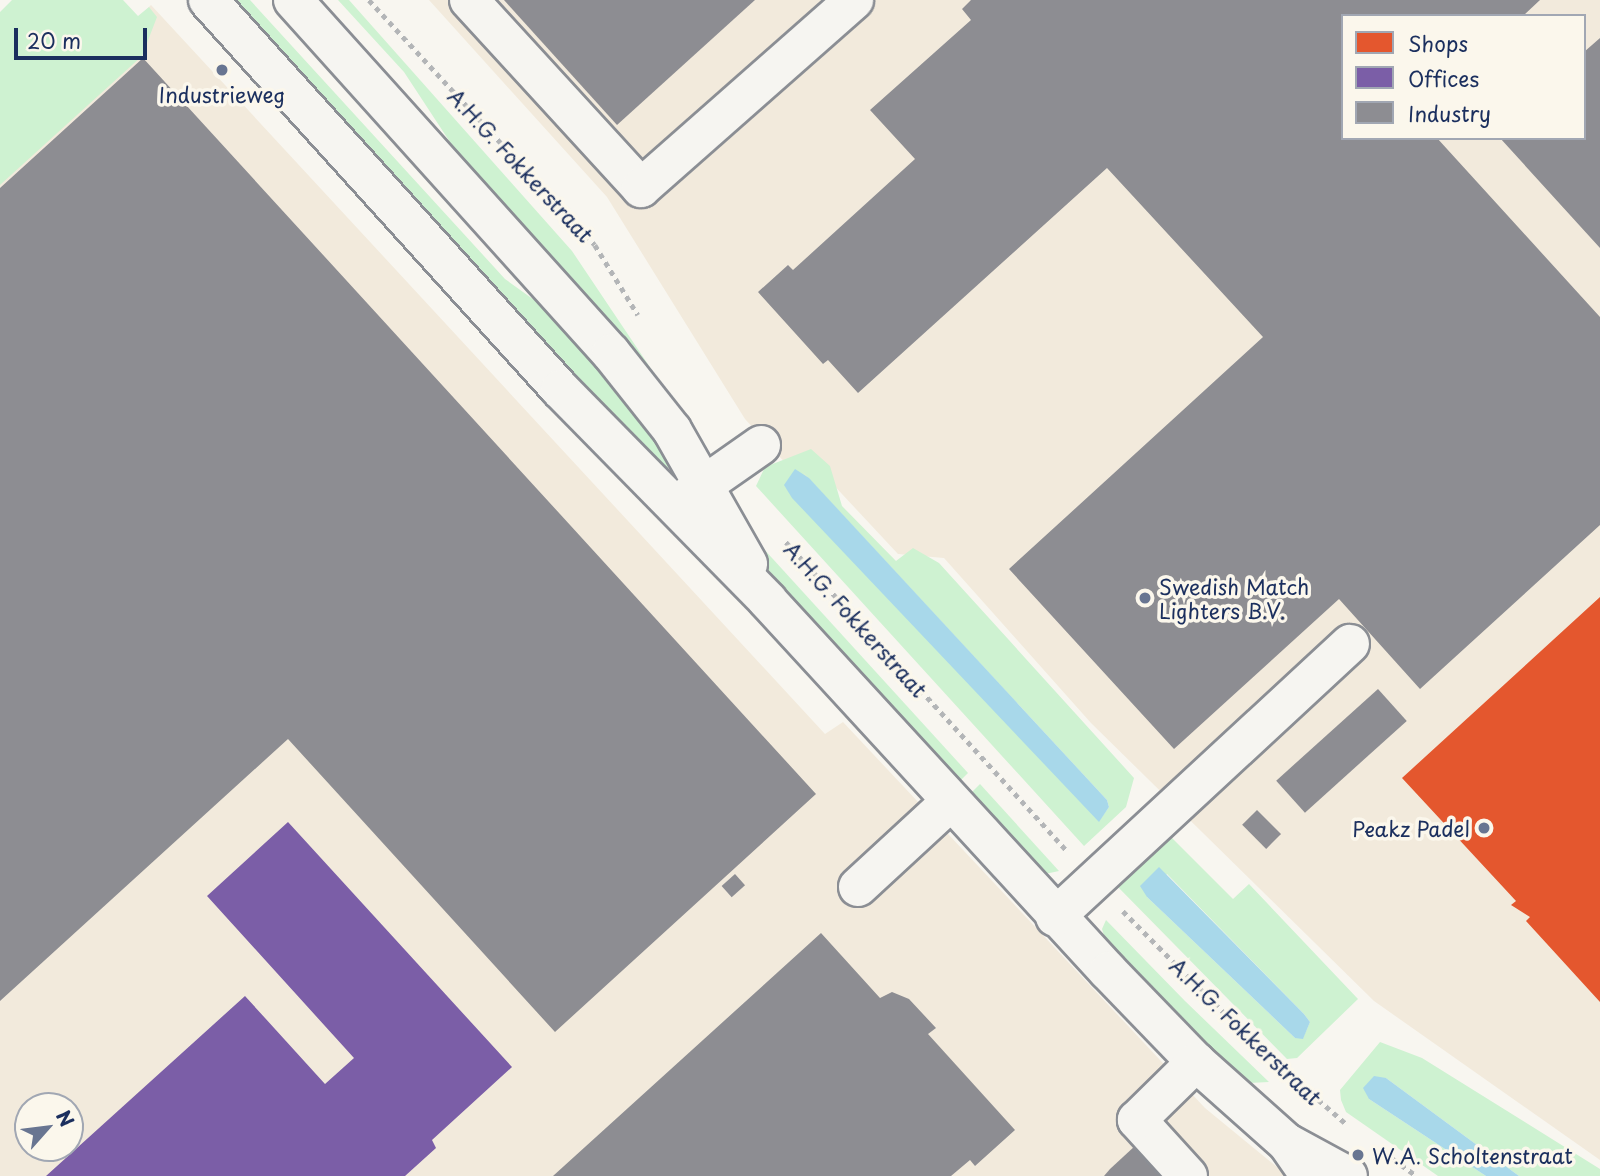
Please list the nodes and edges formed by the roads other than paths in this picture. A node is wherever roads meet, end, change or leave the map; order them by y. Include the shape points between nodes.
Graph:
1 (208, 0) edge
2 (293, 0) edge
3 (469, 0) edge
4 (855, 0) edge
5 (761, 445) dead end
6 (704, 482) junction
7 (674, 508) junction
8 (767, 600) junction
9 (1350, 644) dead end
10 (950, 802) junction
11 (858, 887) dead end
12 (1055, 917) junction
13 (1196, 1062) junction
14 (1287, 1143) junction
15 (1188, 1176) edge
16 (1310, 1176) edge
17 (1348, 1176) edge

1 - 7 street via 560,389
2 - 6 street via 611,354 671,430
3 - 4 street via 641,188
5 - 6 street
6 - 7 street
6 - 8 street
7 - 8 street
8 - 10 street
9 - 12 street
10 - 11 street
10 - 12 street
12 - 13 street
13 - 14 street
13 - 15 street via 1137,1120
14 - 16 street
14 - 17 street

